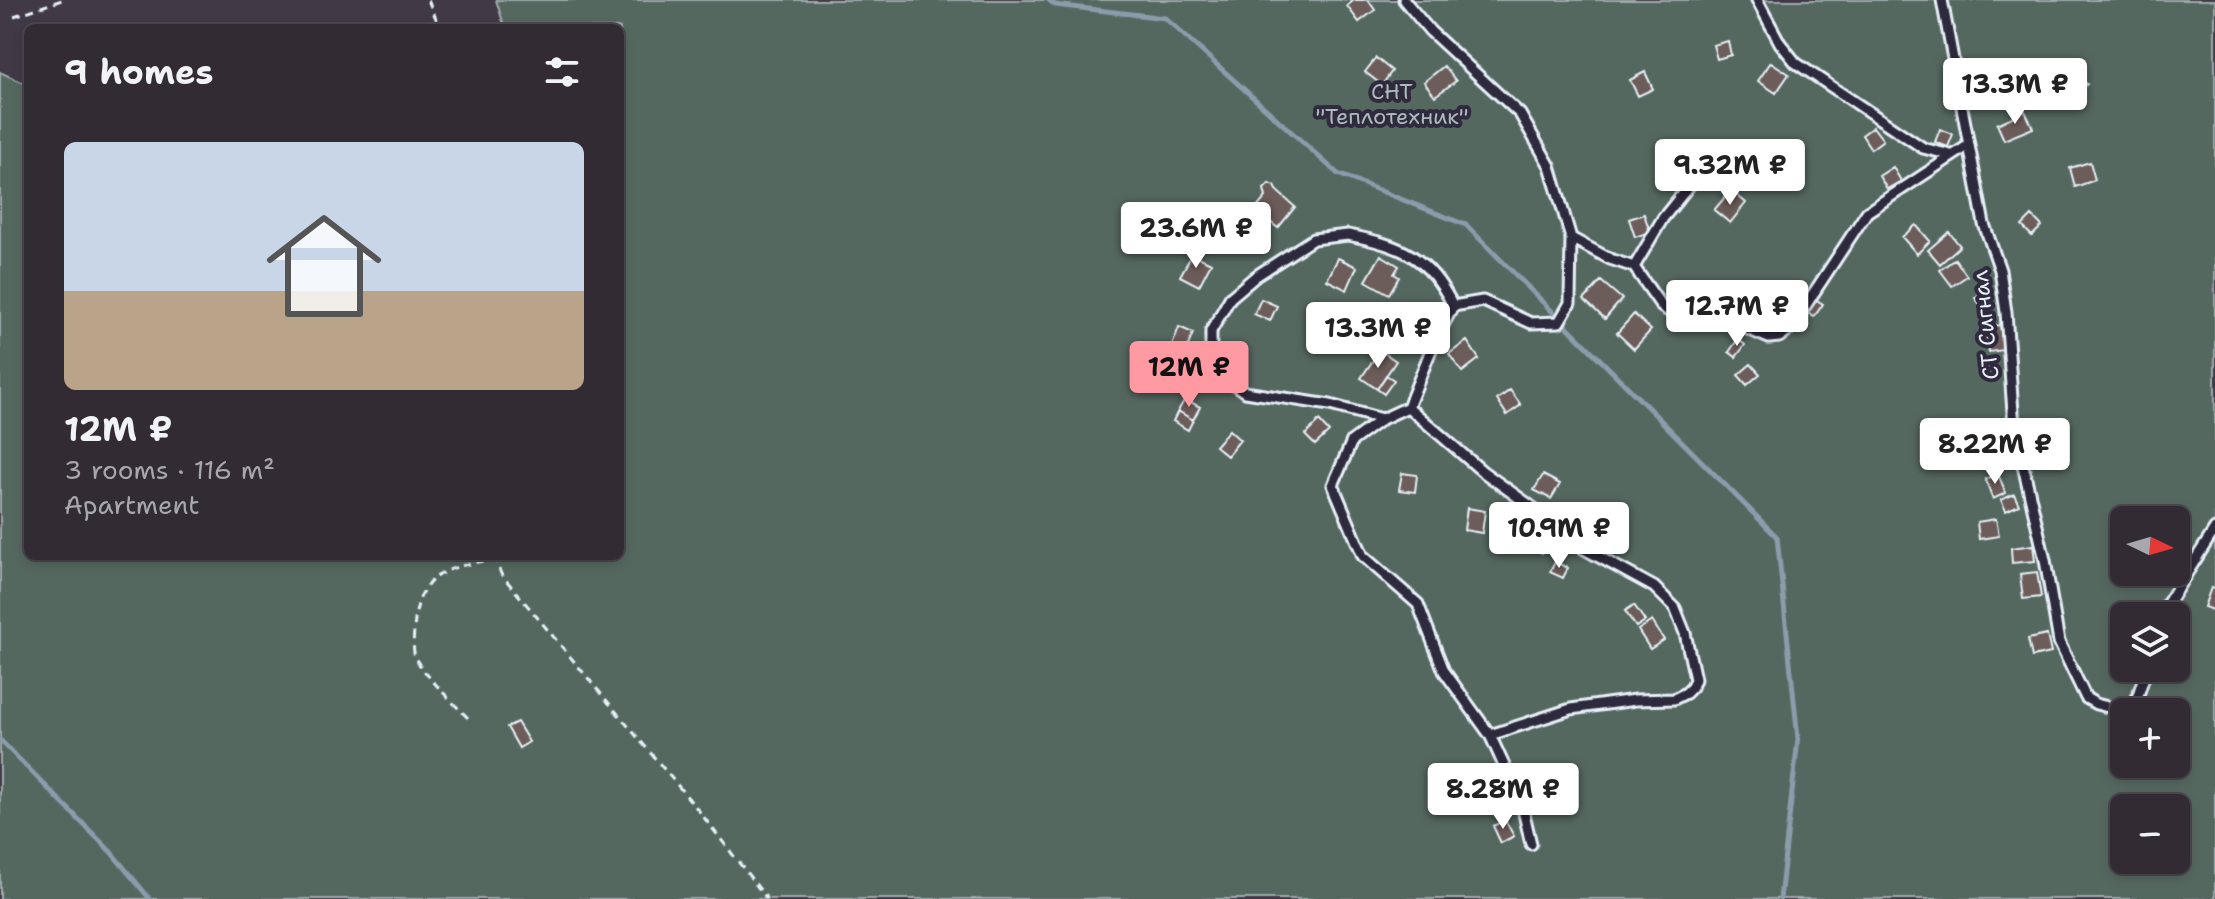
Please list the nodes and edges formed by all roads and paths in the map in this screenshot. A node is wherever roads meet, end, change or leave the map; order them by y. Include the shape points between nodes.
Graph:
1 (62, 0) edge
2 (428, 0) edge
3 (1404, 0) edge
4 (1757, 0) edge
5 (1942, 0) edge
6 (14, 16) dead end
7 (438, 24) edge
8 (1969, 145) junction
9 (1951, 155) junction
10 (1693, 181) dead end
11 (1571, 238) junction
12 (1634, 267) junction
13 (1453, 306) junction
14 (1408, 407) junction
15 (1382, 419) junction
16 (2215, 529) edge
17 (480, 560) edge
18 (495, 560) edge
19 (2169, 602) edge
20 (2142, 682) edge
21 (468, 718) dead end
22 (1490, 735) junction
23 (1531, 844) dead end
24 (767, 899) edge

1 - 6 path
2 - 7 path
3 - 11 lane via 1520,114 1550,166
4 - 9 lane via 1796,63 1923,148
5 - 8 lane, СТ Сигнал
8 - 9 lane
8 - 20 lane, СТ Сигнал via 1984,224 2000,270 2014,427 2059,642 2086,698 2096,704 2120,710 2136,701
9 - 12 lane via 1867,212 1790,329 1779,337 1731,322 1677,316 1662,307
10 - 12 lane
11 - 12 lane
11 - 13 lane via 1570,303 1559,322 1531,323 1483,301
13 - 14 lane
13 - 15 lane via 1442,283 1420,259 1376,240 1348,235 1313,239 1230,298 1211,331 1220,374 1245,392
14 - 15 lane
14 - 22 lane via 1577,545 1654,587 1675,608 1685,633 1695,679 1686,693 1674,699 1571,709
15 - 22 lane via 1352,441 1333,485 1363,556 1418,604 1444,671
16 - 19 lane
17 - 21 path via 449,567 428,584 417,599 414,629 415,659
18 - 24 path via 501,574
22 - 23 lane via 1522,805

